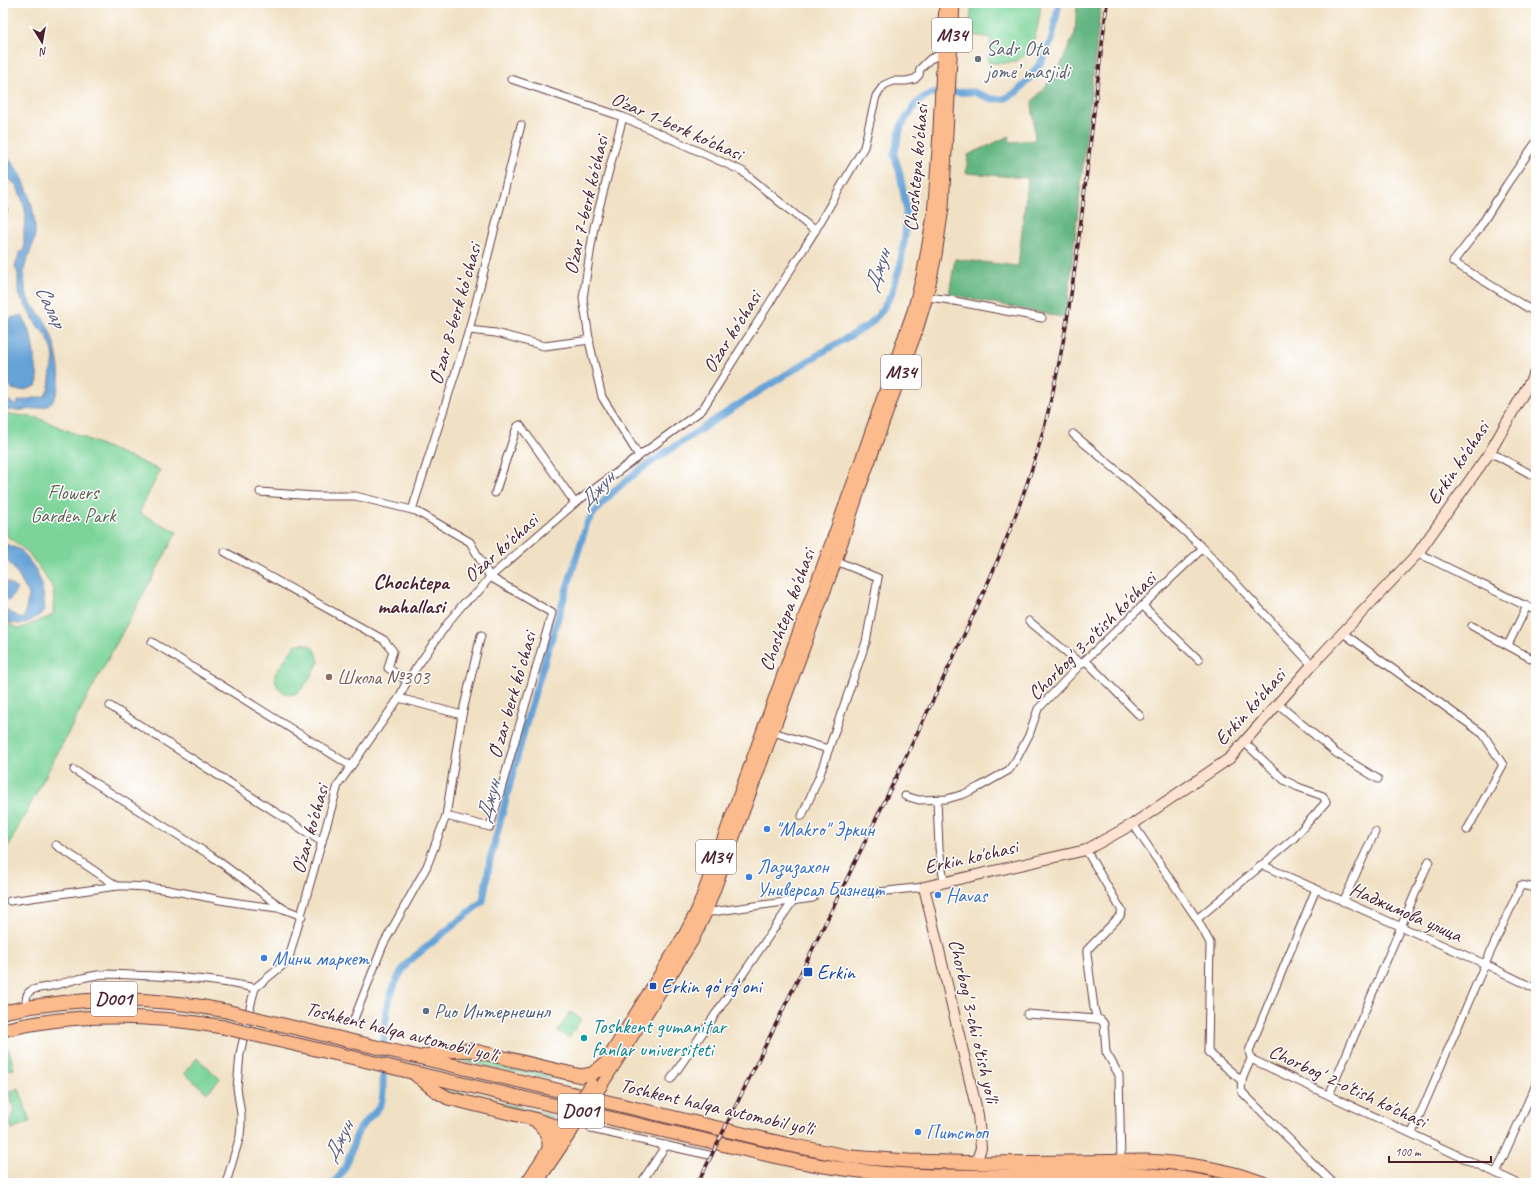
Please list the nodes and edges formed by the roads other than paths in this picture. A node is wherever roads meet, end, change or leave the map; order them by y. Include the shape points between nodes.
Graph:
1 (945, 3) edge
2 (954, 3) edge
3 (942, 54) junction
4 (946, 67) junction
5 (511, 79) dead end
6 (623, 117) junction
7 (944, 119) junction
8 (521, 125) dead end
9 (1536, 142) edge
10 (3, 196) edge
11 (3, 211) edge
12 (814, 231) junction
13 (927, 297) junction
14 (1536, 312) edge
15 (1042, 318) dead end
16 (469, 330) junction
17 (590, 340) junction
18 (1536, 371) edge
19 (1073, 434) dead end
20 (1490, 452) junction
21 (639, 456) junction
22 (1536, 477) edge
23 (260, 492) dead end
24 (495, 493) dead end
25 (575, 503) junction
26 (412, 510) junction
27 (1203, 548) junction
28 (224, 552) dead end
29 (1418, 553) junction
30 (836, 561) junction
31 (490, 577) junction
32 (1143, 606) junction
33 (1527, 606) junction
34 (1536, 611) edge
35 (810, 614) junction
36 (1029, 621) dead end
37 (1472, 626) dead end
38 (1343, 632) junction
39 (480, 635) dead end
40 (152, 642) dead end
41 (1508, 645) junction
42 (1199, 660) dead end
43 (1536, 661) edge
44 (1081, 664) junction
45 (1312, 665) junction
46 (407, 681) junction
47 (399, 698) junction
48 (1278, 704) junction
49 (110, 706) dead end
50 (462, 715) junction
51 (1140, 716) dead end
52 (773, 732) junction
53 (1244, 742) junction
54 (828, 750) junction
55 (351, 766) junction
56 (74, 770) dead end
57 (1378, 779) dead end
58 (905, 796) dead end
59 (937, 800) junction
60 (446, 816) junction
61 (802, 816) dead end
62 (1133, 824) junction
63 (1467, 830) dead end
64 (1375, 832) dead end
65 (322, 842) junction
66 (56, 845) dead end
67 (1086, 850) junction
68 (1429, 861) dead end
69 (1262, 865) junction
70 (944, 882) junction
71 (116, 886) junction
72 (924, 887) junction
73 (1536, 888) edge
74 (1316, 889) junction
75 (869, 893) dead end
76 (813, 898) dead end
77 (10, 901) dead end
78 (793, 901) junction
79 (1343, 902) junction
80 (284, 909) junction
81 (701, 911) junction
82 (302, 916) junction
83 (1196, 920) junction
84 (1401, 928) junction
85 (1484, 964) junction
86 (255, 988) junction
87 (1536, 989) edge
88 (26, 1007) junction
89 (3, 1012) edge
90 (1027, 1014) dead end
91 (354, 1019) dead end
92 (1097, 1019) junction
93 (3, 1030) edge
94 (419, 1058) junction
95 (1251, 1059) junction
96 (605, 1064) junction
97 (415, 1074) junction
98 (671, 1079) dead end
99 (1242, 1081) junction
100 (1536, 1084) edge
101 (596, 1086) junction
102 (1328, 1095) junction
103 (534, 1119) junction
104 (568, 1128) junction
105 (591, 1129) dead end
106 (1412, 1133) junction
107 (666, 1145) junction
108 (549, 1147) junction
109 (709, 1155) dead end
110 (976, 1163) junction
111 (1121, 1172) edge
112 (1496, 1173) junction
113 (975, 1180) edge
114 (226, 1183) edge
115 (526, 1183) edge
116 (537, 1183) edge
117 (641, 1183) edge
118 (1210, 1183) edge
119 (1263, 1183) edge
120 (1333, 1183) edge
121 (1517, 1183) edge

1 - 3 main road, Choshtepa ko'chasi / M34
2 - 4 main road, Choshtepa ko'chasi / M34
3 - 4 main road, Choshtepa ko'chasi / M34
3 - 12 street, O'zar ko'chasi via 930,59 915,79 893,81 884,85 876,96 864,147
4 - 7 main road, Choshtepa ko'chasi / M34
5 - 6 street, O'zar 1-berk ko'chasi
6 - 12 street, O'zar 1-berk ko'chasi via 742,171
6 - 17 street, O'zar 7-berk ko'chasi via 594,227 583,298
7 - 13 main road, Choshtepa ko'chasi / M34 via 944,187 940,233
7 - 35 main road, Choshtepa ko'chasi / M34 via 933,216 913,311
8 - 16 street, Oʻzar 8-berk koʻchasi
9 - 14 street via 1478,230 1452,262
10 - 11 street
12 - 21 street, O'zar ko'chasi via 702,410
13 - 15 street
13 - 30 main road, Choshtepa ko'chasi / M34
16 - 17 street via 496,333 544,346
16 - 26 street, Oʻzar 8-berk koʻchasi
17 - 21 street, O'zar 7-berk ko'chasi via 602,397
18 - 20 main road, Erkin ko'chasi
19 - 27 street
20 - 22 street
20 - 29 main road, Erkin ko'chasi
21 - 25 street, O'zar ko'chasi
23 - 26 street via 355,496
24 - 25 street via 516,430 520,426
25 - 31 street, O'zar ko'chasi
26 - 31 street via 470,542
27 - 32 street, Chorbog' 3-o'tish ko'chasi
27 - 45 street
28 - 46 street via 384,640 393,651 388,668
29 - 33 street
29 - 38 main road, Erkin ko'chasi
30 - 35 main road, Choshtepa ko'chasi / M34
30 - 54 street via 878,578 866,642
31 - 46 street, O'zar ko'chasi via 450,620
31 - 60 street, Oʻzar berk koʻchasi via 552,612 490,827
32 - 42 street
32 - 44 street, Chorbog' 3-o'tish ko'chasi
33 - 34 street
33 - 41 street
35 - 52 main road, Choshtepa ko'chasi / M34
35 - 81 main road, Choshtepa ko'chasi / M34
36 - 44 street
37 - 41 street
38 - 45 main road, Erkin ko'chasi
38 - 63 street via 1483,734 1503,765
39 - 50 street
40 - 55 street
41 - 43 street
44 - 51 street via 1086,661
44 - 59 street, Chorbog' 3-o'tish ko'chasi via 1038,709 1029,735 1009,770 964,794
45 - 48 main road, Erkin ko'chasi
46 - 47 street, O'zar ko'chasi
47 - 50 street
47 - 55 street, O'zar ko'chasi
48 - 53 main road, Erkin ko'chasi
48 - 57 street via 1336,754
49 - 65 street
50 - 60 street
52 - 54 street
52 - 81 main road, Choshtepa ko'chasi / M34
53 - 62 main road, Erkin ko'chasi via 1230,758
53 - 69 street via 1284,780 1323,796 1326,800 1293,839
54 - 61 street
55 - 65 street, O'zar ko'chasi via 338,785
56 - 80 street via 210,855
58 - 59 street, Chorbog' 3-o'tish ko'chasi via 919,800
59 - 70 street via 939,848
60 - 91 street via 427,866 383,945
62 - 67 main road, Erkin ko'chasi
62 - 83 street
64 - 79 street
65 - 82 street, O'zar ko'chasi
66 - 71 street
67 - 70 main road, Erkin ko'chasi
67 - 92 street via 1122,911 1087,950
68 - 84 street
69 - 74 street, Наджимова улица
69 - 83 street
70 - 72 main road, Erkin ko'chasi
71 - 77 street
71 - 80 street via 152,887
72 - 75 street, Erkin ko'chasi
72 - 110 main road, Chorbog' 3-chi o'tish yo'li via 978,1115 981,1148
73 - 85 street via 1521,885
74 - 79 street, Наджимова улица
74 - 95 street via 1249,1051
76 - 78 street
78 - 81 street
78 - 98 street
79 - 84 street, Наджимова улица
80 - 82 street
81 - 96 main road, Choshtepa ko'chasi / M34
81 - 101 main road, Choshtepa ko'chasi / M34 via 693,940
82 - 86 street, O'zar ko'chasi via 288,961
83 - 99 street via 1210,943 1208,1052
84 - 85 street, Наджимова улица
84 - 102 street
85 - 87 street, Наджимова улица
85 - 106 street
86 - 88 street via 191,978 99,974 33,990 28,995
86 - 114 street via 240,1054 237,1088 241,1114 240,1136
88 - 89 highway, Toshkent halqa avtomobil yo'li / D001
88 - 94 highway, Toshkent halqa avtomobil yo'li / D001, bridge via 106,999 196,1005
90 - 92 street
92 - 111 street via 1104,1024 1106,1052 1119,1074
93 - 97 highway, Toshkent halqa avtomobil yo'li / D001, bridge via 94,1017 121,1016 188,1021 223,1027
94 - 96 highway via 444,1051 471,1050 581,1076 592,1074
94 - 110 highway, Toshkent halqa avtomobil yo'li / D001 via 832,1154 879,1160
95 - 99 street
95 - 102 street, Chorbog' 2-o'tish ko'chasi
96 - 101 main road, Choshtepa ko'chasi / M34
97 - 103 highway via 448,1098
97 - 113 highway, Toshkent halqa avtomobil yo'li / D001 via 807,1163 886,1174
99 - 120 street via 1242,1092
100 - 112 street
101 - 104 main road, Choshtepa ko'chasi / M34, bridge
102 - 106 street, Chorbog' 2-o'tish ko'chasi
103 - 104 highway
103 - 108 highway via 547,1133
104 - 108 main road, Choshtepa ko'chasi
104 - 116 main road, Choshtepa ko'chasi
105 - 107 street
106 - 112 street, Chorbog' 2-o'tish ko'chasi
107 - 109 street
107 - 117 street
108 - 115 main road, Choshtepa ko'chasi
110 - 111 highway, Toshkent halqa avtomobil yo'li / D001
110 - 113 highway
111 - 113 highway, Toshkent halqa avtomobil yo'li / D001
111 - 118 highway, Toshkent halqa avtomobil yo'li / D001
111 - 119 highway, Toshkent halqa avtomobil yo'li / D001 via 1146,1161 1196,1166
112 - 121 street, Chorbog' 2-o'tish ko'chasi

